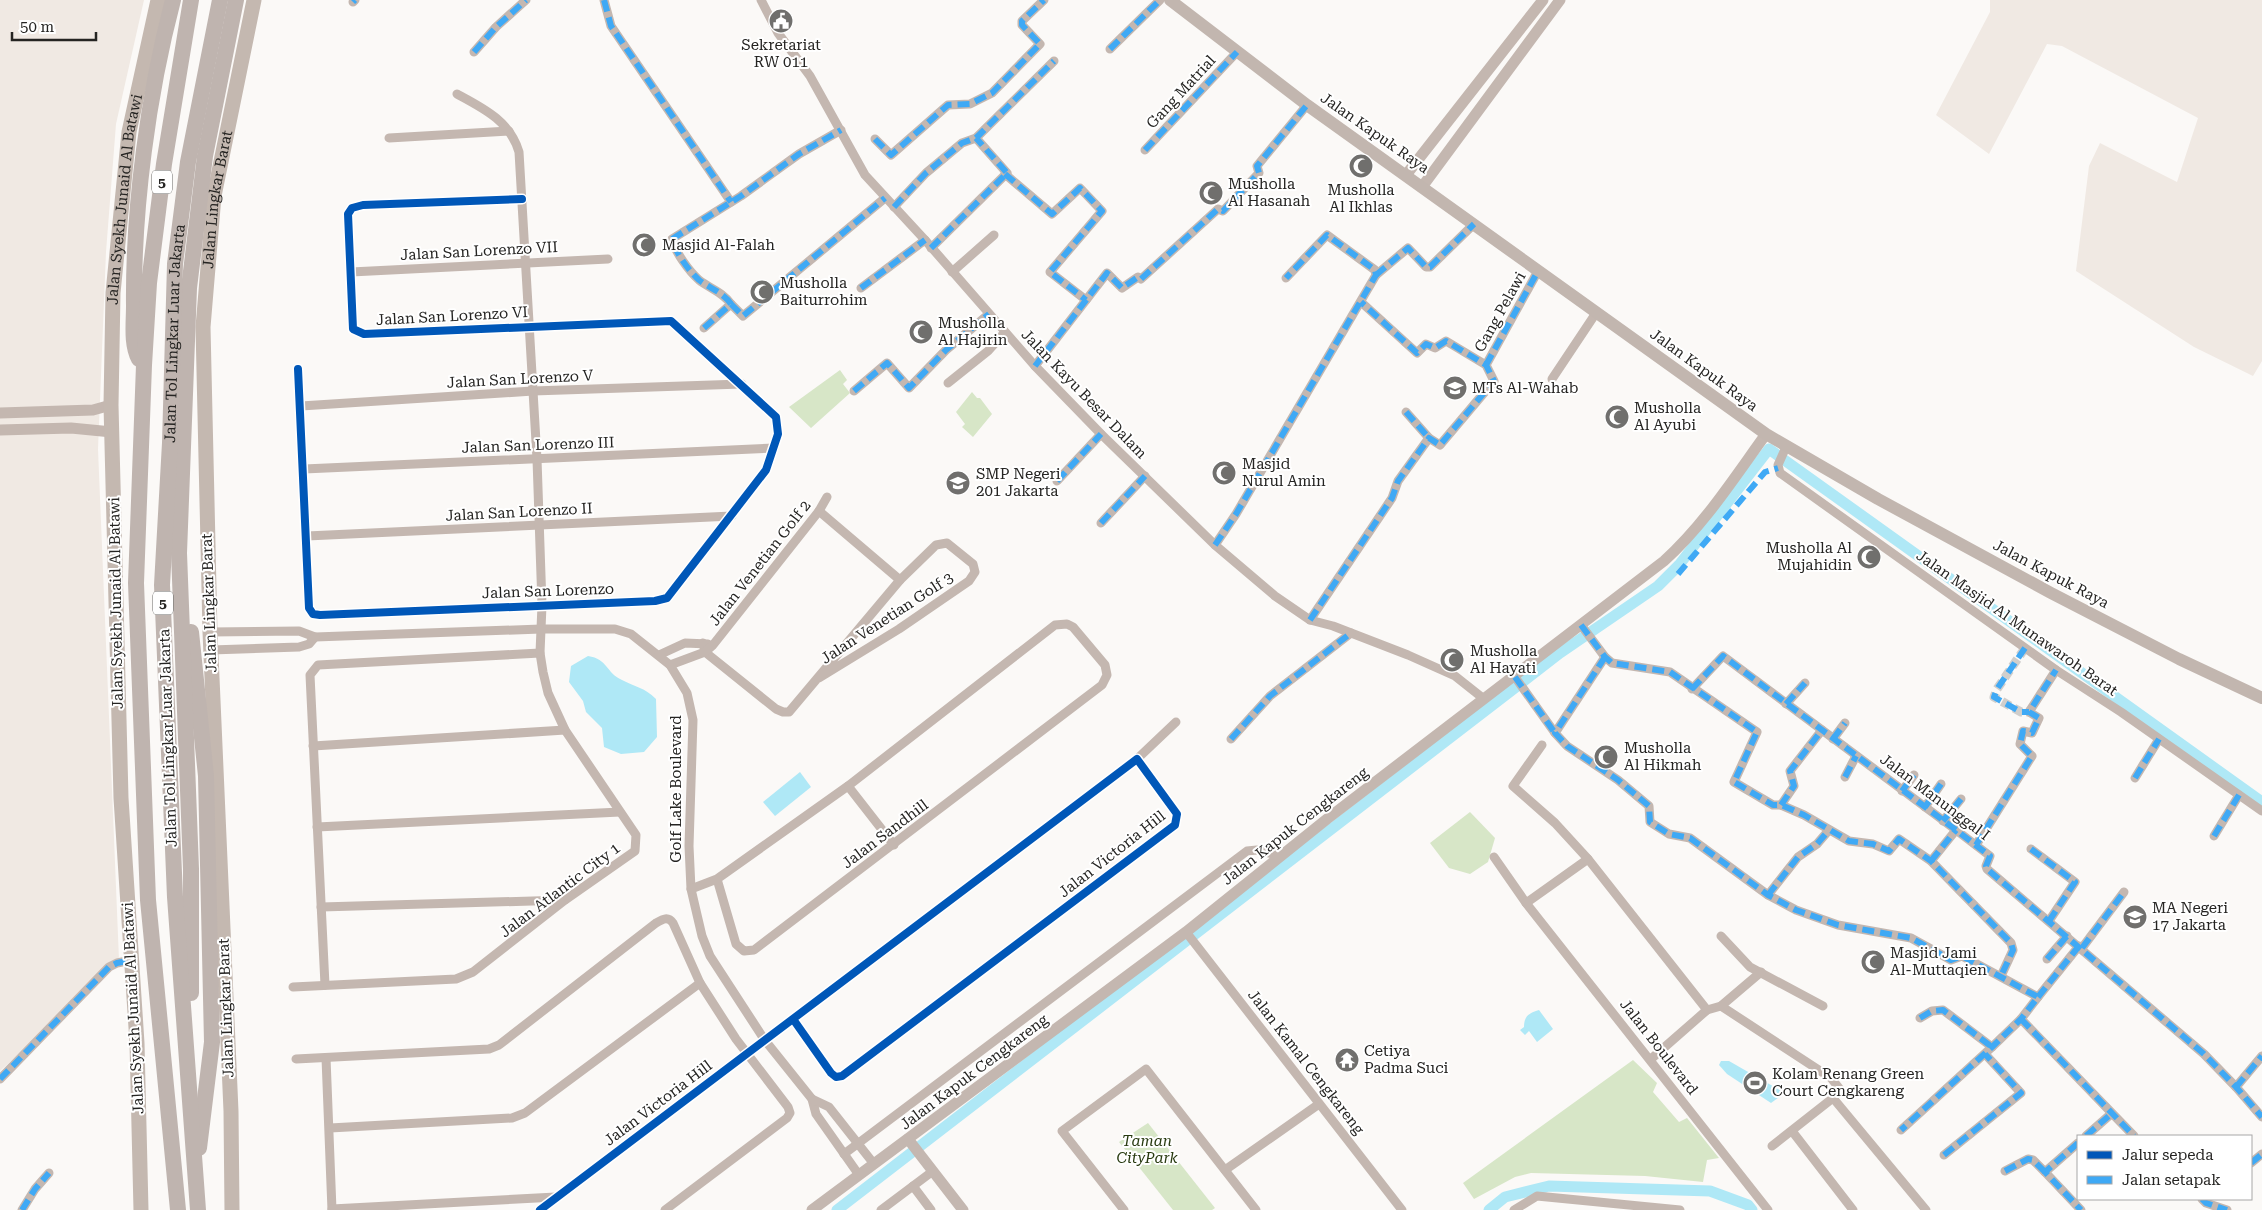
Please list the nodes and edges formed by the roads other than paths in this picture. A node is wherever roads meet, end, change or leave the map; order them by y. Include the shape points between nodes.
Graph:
1 (158, 0) edge
2 (173, 0) edge
3 (191, 0) edge
4 (220, 0) edge
5 (236, 0) edge
6 (254, 0) edge
7 (526, 0) edge
8 (604, 0) edge
9 (761, 0) edge
10 (1044, 0) edge
11 (1160, 0) edge
12 (1170, 0) edge
13 (1543, 0) edge
14 (1560, 0) edge
15 (1110, 49) dead end
16 (474, 52) dead end
17 (1237, 52) junction
18 (1054, 60) dead end
19 (457, 94) dead end
20 (1307, 105) junction
21 (841, 130) junction
22 (509, 131) junction
23 (389, 138) dead end
24 (976, 138) junction
25 (875, 139) dead end
26 (1145, 150) dead end
27 (1414, 164) junction
28 (1006, 174) junction
29 (1406, 175) junction
30 (1426, 181) junction
31 (522, 198) junction
32 (885, 198) junction
33 (731, 202) junction
34 (894, 207) junction
35 (1474, 224) junction
36 (994, 235) dead end
37 (928, 244) junction
38 (608, 259) dead end
39 (524, 262) junction
40 (1538, 271) junction
41 (351, 272) junction
42 (952, 272) junction
43 (1376, 275) junction
44 (1286, 278) dead end
45 (861, 288) dead end
46 (1086, 300) junction
47 (1361, 302) junction
48 (731, 304) junction
49 (1596, 313) junction
50 (988, 314) junction
51 (667, 320) joint
52 (528, 326) junction
53 (704, 328) dead end
54 (1005, 332) junction
55 (144, 364) junction
56 (1035, 366) junction
57 (1486, 366) junction
58 (298, 369) dead end
59 (1552, 379) dead end
60 (948, 383) dead end
61 (742, 384) junction
62 (533, 391) junction
63 (854, 391) dead end
64 (111, 406) junction
65 (301, 406) junction
66 (1406, 412) dead end
67 (0, 413) edge
68 (0, 430) edge
69 (112, 432) junction
70 (1101, 434) junction
71 (1766, 434) junction
72 (1430, 438) junction
73 (774, 448) junction
74 (1785, 450) junction
75 (537, 459) junction
76 (304, 469) junction
77 (1145, 476) junction
78 (1057, 481) dead end
79 (827, 497) dead end
80 (819, 511) junction
81 (732, 516) junction
82 (1101, 523) dead end
83 (538, 525) junction
84 (307, 536) junction
85 (1215, 545) junction
86 (179, 553) junction
87 (900, 580) junction
88 (542, 605) junction
89 (1310, 620) junction
90 (1581, 626) junction
91 (542, 629) junction
92 (210, 632) junction
93 (1351, 633) junction
94 (315, 637) junction
95 (704, 648) junction
96 (211, 650) junction
97 (540, 653) junction
98 (659, 655) junction
99 (1605, 657) junction
100 (670, 665) junction
101 (2056, 670) junction
102 (819, 678) junction
103 (1517, 679) junction
104 (1805, 683) dead end
105 (1692, 689) junction
106 (2262, 698) edge
107 (1484, 699) junction
108 (1786, 704) junction
109 (1176, 722) dead end
110 (1845, 723) dead end
111 (565, 730) junction
112 (1822, 730) junction
113 (1555, 733) junction
114 (1231, 739) dead end
115 (1833, 739) junction
116 (2159, 740) junction
117 (1542, 745) dead end
118 (313, 746) junction
119 (1856, 756) junction
120 (1137, 759) junction
121 (1914, 775) dead end
122 (1845, 777) dead end
123 (2135, 778) dead end
124 (1941, 784) dead end
125 (848, 786) junction
126 (1902, 791) junction
127 (2239, 795) junction
128 (1961, 798) dead end
129 (1781, 805) junction
130 (1925, 807) junction
131 (2262, 811) edge
132 (620, 812) junction
133 (1943, 821) junction
134 (317, 826) junction
135 (1829, 830) junction
136 (1956, 830) junction
137 (2214, 836) dead end
138 (894, 845) junction
139 (1976, 845) junction
140 (2032, 849) dead end
141 (1280, 856) junction
142 (1494, 857) dead end
143 (1588, 859) junction
144 (1931, 861) junction
145 (716, 879) junction
146 (691, 889) junction
147 (2124, 892) dead end
148 (1768, 895) junction
149 (565, 900) junction
150 (1526, 903) junction
151 (321, 906) junction
152 (2049, 921) junction
153 (1187, 933) junction
154 (1721, 936) dead end
155 (2068, 936) junction
156 (2081, 947) junction
157 (2047, 959) dead end
158 (132, 960) junction
159 (1761, 972) junction
160 (2001, 976) junction
161 (700, 983) junction
162 (325, 986) junction
163 (293, 988) dead end
164 (2038, 998) junction
165 (1720, 1006) junction
166 (1823, 1006) dead end
167 (1707, 1010) junction
168 (1920, 1018) dead end
169 (793, 1019) junction
170 (2021, 1019) junction
171 (764, 1039) junction
172 (1988, 1050) junction
173 (185, 1052) junction
174 (747, 1053) junction
175 (2262, 1056) edge
176 (326, 1058) junction
177 (296, 1059) dead end
178 (1651, 1059) junction
179 (0, 1079) edge
180 (2236, 1087) junction
181 (1834, 1098) junction
182 (812, 1099) junction
183 (1320, 1104) junction
184 (2111, 1114) junction
185 (2262, 1117) edge
186 (330, 1128) junction
187 (1901, 1130) dead end
188 (1792, 1131) junction
189 (2087, 1135) edge
190 (2133, 1135) edge
191 (910, 1141) junction
192 (859, 1143) junction
193 (2077, 1144) edge
194 (1772, 1146) dead end
195 (844, 1154) junction
196 (2262, 1154) edge
197 (1944, 1155) dead end
198 (2252, 1162) edge
199 (874, 1164) junction
200 (195, 1167) junction
201 (1225, 1170) junction
202 (933, 1171) junction
203 (2005, 1171) dead end
204 (2045, 1172) junction
205 (49, 1174) dead end
206 (859, 1175) junction
207 (913, 1186) junction
208 (557, 1197) junction
209 (2206, 1200) edge
210 (22, 1210) edge
211 (141, 1210) edge
212 (178, 1210) edge
213 (198, 1210) edge
214 (232, 1210) edge
215 (332, 1210) edge
216 (540, 1210) edge
217 (665, 1210) edge
218 (812, 1210) edge
219 (881, 1210) edge
220 (931, 1210) edge
221 (963, 1210) edge
222 (1124, 1210) edge
223 (1256, 1210) edge
224 (1402, 1210) edge
225 (1514, 1210) edge
226 (1680, 1210) edge
227 (1768, 1210) edge
228 (1854, 1210) edge
229 (1926, 1210) edge
230 (2081, 1210) edge
231 (2227, 1210) edge

1 - 64 main road, Jalan Syekh Junaid Al Batawi via 129,132 113,293
2 - 55 highway via 155,84 133,259 134,343 136,354
3 - 55 highway, Jalan Tol Lingkar Luar Jakarta / 5 via 164,164 149,283
4 - 173 highway, Jalan Tol Lingkar Luar Jakarta / 5 via 188,162 176,264 162,585 174,887
5 - 86 highway via 205,156 189,288
6 - 92 main road, Jalan Lingkar Barat via 214,196 203,327
7 - 16 street
8 - 33 street via 611,26
9 - 21 street, Jalan Kayu Besar Dalam
10 - 25 street via 1022,22 1040,44 992,93 970,104 948,105 891,155
11 - 15 street
12 - 17 main road, Jalan Kapuk Raya
13 - 27 street
14 - 30 street
17 - 20 main road, Jalan Kapuk Raya
17 - 26 street, Gang Matrial
18 - 24 street
19 - 22 street via 493,114
20 - 29 main road, Jalan Kapuk Raya
20 - 46 street via 1257,166 1259,173 1223,211 1218,209 1141,278 1138,276 1122,288 1107,273
21 - 32 street, Jalan Kayu Besar Dalam via 865,175
21 - 33 street via 799,154
22 - 23 street
22 - 31 street, Jalan Atlantic City 1 via 519,152
24 - 28 street
24 - 34 street via 962,143 926,173
27 - 29 street
27 - 30 street
28 - 37 street
28 - 46 street via 1052,214 1080,188 1102,211 1050,272
29 - 30 main road, Jalan Kapuk Raya
30 - 35 main road, Jalan Kapuk Raya
31 - 39 street, Jalan Atlantic City 1
31 - 41 street, Jalan San Lorenzo VI via 353,207 348,214
32 - 34 street, Jalan Kayu Besar Dalam
32 - 48 street via 743,316
33 - 48 street via 672,239 694,275
34 - 37 street, Jalan Kayu Besar Dalam
35 - 40 main road, Jalan Kapuk Raya
35 - 43 street via 1430,267 1408,248
36 - 42 street
37 - 42 street, Jalan Kayu Besar Dalam
37 - 45 street
38 - 39 street, Jalan San Lorenzo VII
39 - 41 street, Jalan San Lorenzo VII
39 - 52 street, Jalan Atlantic City 1
40 - 49 main road, Jalan Kapuk Raya
40 - 57 street, Gang Pelawi
41 - 52 street, Jalan San Lorenzo VI via 353,329 358,333
42 - 50 street, Jalan Kayu Besar Dalam
43 - 44 street via 1375,270 1327,235
43 - 47 street
46 - 56 street
47 - 57 street via 1417,353 1426,344 1435,348 1446,341
47 - 85 street
48 - 53 street
49 - 59 street
49 - 71 main road, Jalan Kapuk Raya
50 - 54 street, Jalan Kayu Besar Dalam
50 - 63 street via 909,388 887,363
51 - 52 street, Jalan San Lorenzo VI
51 - 61 street, Jalan San Lorenzo
52 - 62 street, Jalan Atlantic City 1
54 - 56 street, Jalan Kayu Besar Dalam
54 - 60 street via 988,351
55 - 212 highway, Jalan Tol Lingkar Luar Jakarta / 5 via 136,583 148,900
56 - 70 street, Jalan Kayu Besar Dalam
57 - 72 street via 1494,381 1440,445
58 - 65 street, Jalan San Lorenzo
61 - 62 street, Jalan San Lorenzo V
61 - 73 street, Jalan San Lorenzo via 776,417 778,434
62 - 65 street, Jalan San Lorenzo V
62 - 75 street, Jalan Atlantic City 1
64 - 67 street via 93,410
64 - 69 main road, Jalan Syekh Junaid Al Batawi
65 - 76 street, Jalan San Lorenzo
66 - 72 street
68 - 69 street via 94,428
69 - 158 main road, Jalan Syekh Junaid Al Batawi via 121,798
70 - 77 street, Jalan Kayu Besar Dalam
70 - 78 street
71 - 74 main road, Jalan Kapuk Raya
71 - 90 street, Jalan Kapuk Cengkareng via 1684,543
72 - 89 street via 1398,481 1392,498
73 - 75 street, Jalan San Lorenzo III
73 - 81 street, Jalan San Lorenzo via 766,470
74 - 101 street, Jalan Masjid Al Munawaroh Barat via 1779,463 1780,472
74 - 106 main road, Jalan Kapuk Raya via 2179,659
75 - 76 street, Jalan San Lorenzo III
75 - 83 street, Jalan Atlantic City 1
76 - 84 street, Jalan San Lorenzo
77 - 82 street
77 - 85 street, Jalan Kayu Besar Dalam
79 - 80 street, Jalan Venetian Golf 2
80 - 87 street
80 - 95 street, Jalan Venetian Golf 2 via 713,645
81 - 83 street, Jalan San Lorenzo II
81 - 88 street, Jalan San Lorenzo via 665,599
83 - 84 street, Jalan San Lorenzo II
83 - 88 street, Jalan Atlantic City 1
84 - 88 street, Jalan San Lorenzo via 309,608 313,614
85 - 89 street, Jalan Kayu Besar Dalam via 1275,596
86 - 173 highway via 190,869 190,1011
86 - 200 highway via 196,671 206,776 212,1042
87 - 102 street, Jalan Venetian Golf 3
87 - 102 street, Jalan Venetian Golf 3 via 943,542 950,544 974,568 969,581
88 - 91 street, Jalan Atlantic City 1
89 - 93 street, Jalan Kayu Besar Dalam
90 - 99 street
90 - 103 street, Jalan Kapuk Cengkareng
91 - 94 street, Golf Lake Boulevard
91 - 97 street, Jalan Atlantic City 1
91 - 98 street, Golf Lake Boulevard via 615,629 631,634
92 - 94 street, Golf Lake Boulevard via 299,631
92 - 96 main road, Jalan Lingkar Barat
93 - 107 street, Jalan Kayu Besar Dalam via 1455,676
93 - 114 street via 1270,696
94 - 96 street, Golf Lake Boulevard via 309,644 299,647
95 - 98 street, Jalan Venetian Golf 2 via 685,643
95 - 100 street, Jalan Venetian Golf 2
95 - 102 street, Jalan Venetian Golf 3 via 776,710 783,712 789,712
96 - 214 main road, Jalan Lingkar Barat
97 - 111 street, Jalan Atlantic City 1 via 548,693
97 - 118 street via 318,665 310,675
98 - 100 street, Golf Lake Boulevard
99 - 105 street via 1612,664 1670,672
99 - 113 street
100 - 146 street, Golf Lake Boulevard via 687,693 693,720 689,846
101 - 116 street, Jalan Masjid Al Munawaroh Barat
101 - 139 street via 2029,712 2039,718 2032,733 2023,732 2020,744 2032,756
103 - 107 street, Jalan Kapuk Cengkareng
103 - 113 street
104 - 108 street
105 - 108 street, Jalan Manunggal I via 1722,656
105 - 129 street via 1757,732 1734,781 1773,805
107 - 141 street, Jalan Kapuk Cengkareng
108 - 112 street, Jalan Manunggal I
109 - 120 street
110 - 115 street
111 - 118 street
111 - 132 street, Jalan Atlantic City 1
112 - 115 street, Jalan Manunggal I
112 - 129 street via 1790,771 1794,786
113 - 148 street via 1567,746 1618,780 1649,806 1650,822 1669,834 1690,838
115 - 119 street, Jalan Manunggal I
116 - 123 street
116 - 127 street, Jalan Masjid Al Munawaroh Barat
117 - 143 street via 1513,786 1555,823
118 - 134 street
119 - 122 street
119 - 126 street, Jalan Manunggal I
120 - 169 street, Jalan Victoria Hill
120 - 169 street, Jalan Victoria Hill via 1177,814 1175,825 842,1076 836,1077 831,1073
121 - 126 street
124 - 130 street
125 - 138 street
125 - 138 street, Jalan Sandhill via 1055,625 1073,627 1105,665 1107,675 1102,685
125 - 145 street
126 - 130 street, Jalan Manunggal I
127 - 131 street, Jalan Masjid Al Munawaroh Barat
127 - 137 street
128 - 133 street
129 - 135 street
130 - 133 street, Jalan Manunggal I
132 - 134 street
132 - 149 street, Jalan Atlantic City 1 via 636,835 635,851
133 - 136 street, Jalan Manunggal I
134 - 151 street
135 - 144 street via 1849,841 1873,844 1888,851 1898,840
135 - 148 street via 1817,844 1798,857
136 - 139 street, Jalan Manunggal I
136 - 144 street
138 - 145 street, Jalan Sandhill via 754,950 744,951 736,944
139 - 152 street, Jalan Manunggal I via 1990,856 1987,870
140 - 152 street via 2075,882
141 - 153 street, Jalan Kapuk Cengkareng
141 - 192 street via 1247,851
142 - 150 street, Jalan Boulevard
143 - 150 street
143 - 167 street
144 - 160 street via 2011,943 2013,950
145 - 146 street
146 - 171 street, Golf Lake Boulevard via 710,956
147 - 156 street
148 - 160 street via 1796,910 1838,924 1911,938 1951,960 1962,956
149 - 151 street
149 - 162 street, Jalan Atlantic City 1 via 490,961 456,979
150 - 178 street, Jalan Boulevard
151 - 162 street
152 - 155 street, Jalan Manunggal I
153 - 183 street, Jalan Kamal Cengkareng
153 - 191 street, Jalan Kapuk Cengkareng
154 - 159 street via 1750,967
155 - 156 street, Jalan Manunggal I
155 - 157 street
156 - 164 street
156 - 180 street, Jalan Manunggal I via 2204,1054
158 - 179 street via 109,968
158 - 211 main road, Jalan Syekh Junaid Al Batawi
159 - 165 street
159 - 166 street
160 - 164 street
161 - 174 street
161 - 176 street via 673,923 664,918 494,1047
161 - 186 street via 525,1112 512,1118
162 - 163 street, Jalan Atlantic City 1
164 - 170 street
165 - 167 street
165 - 181 street via 1831,1078 1839,1088
167 - 178 street
168 - 172 street via 1932,1011 1943,1010
169 - 171 street, Jalan Victoria Hill
170 - 172 street
170 - 184 street
171 - 174 street, Jalan Victoria Hill
171 - 182 street, Golf Lake Boulevard
172 - 187 street
172 - 197 street via 2020,1092
173 - 200 highway, Jalan Tol Lingkar Luar Jakarta / 5
174 - 208 street, Jalan Victoria Hill
174 - 217 street via 788,1107 787,1118
175 - 180 street
176 - 177 street
176 - 186 street
178 - 227 street, Jalan Boulevard
180 - 185 street, Jalan Manunggal I
181 - 188 street
181 - 229 street
182 - 192 street, Golf Lake Boulevard via 829,1107
182 - 195 street, Golf Lake Boulevard via 816,1114
183 - 201 street
183 - 224 street, Jalan Kamal Cengkareng
184 - 189 street
184 - 190 street
186 - 215 street
188 - 194 street
188 - 228 street
191 - 199 street, Jalan Kapuk Cengkareng
191 - 202 street
192 - 195 street
192 - 199 street, Golf Lake Boulevard
193 - 204 street
195 - 206 street, Golf Lake Boulevard
196 - 198 street
199 - 206 street, Jalan Kapuk Cengkareng
200 - 213 highway, Jalan Tol Lingkar Luar Jakarta / 5
201 - 222 street via 1146,1069 1062,1131
201 - 223 street
202 - 207 street
202 - 221 street
203 - 204 street via 2028,1159
204 - 230 street
205 - 210 street
206 - 218 street, Jalan Kapuk Cengkareng
207 - 219 street
207 - 220 street
208 - 215 street
208 - 216 street, Jalan Victoria Hill
209 - 231 street
225 - 226 street via 1537,1196

